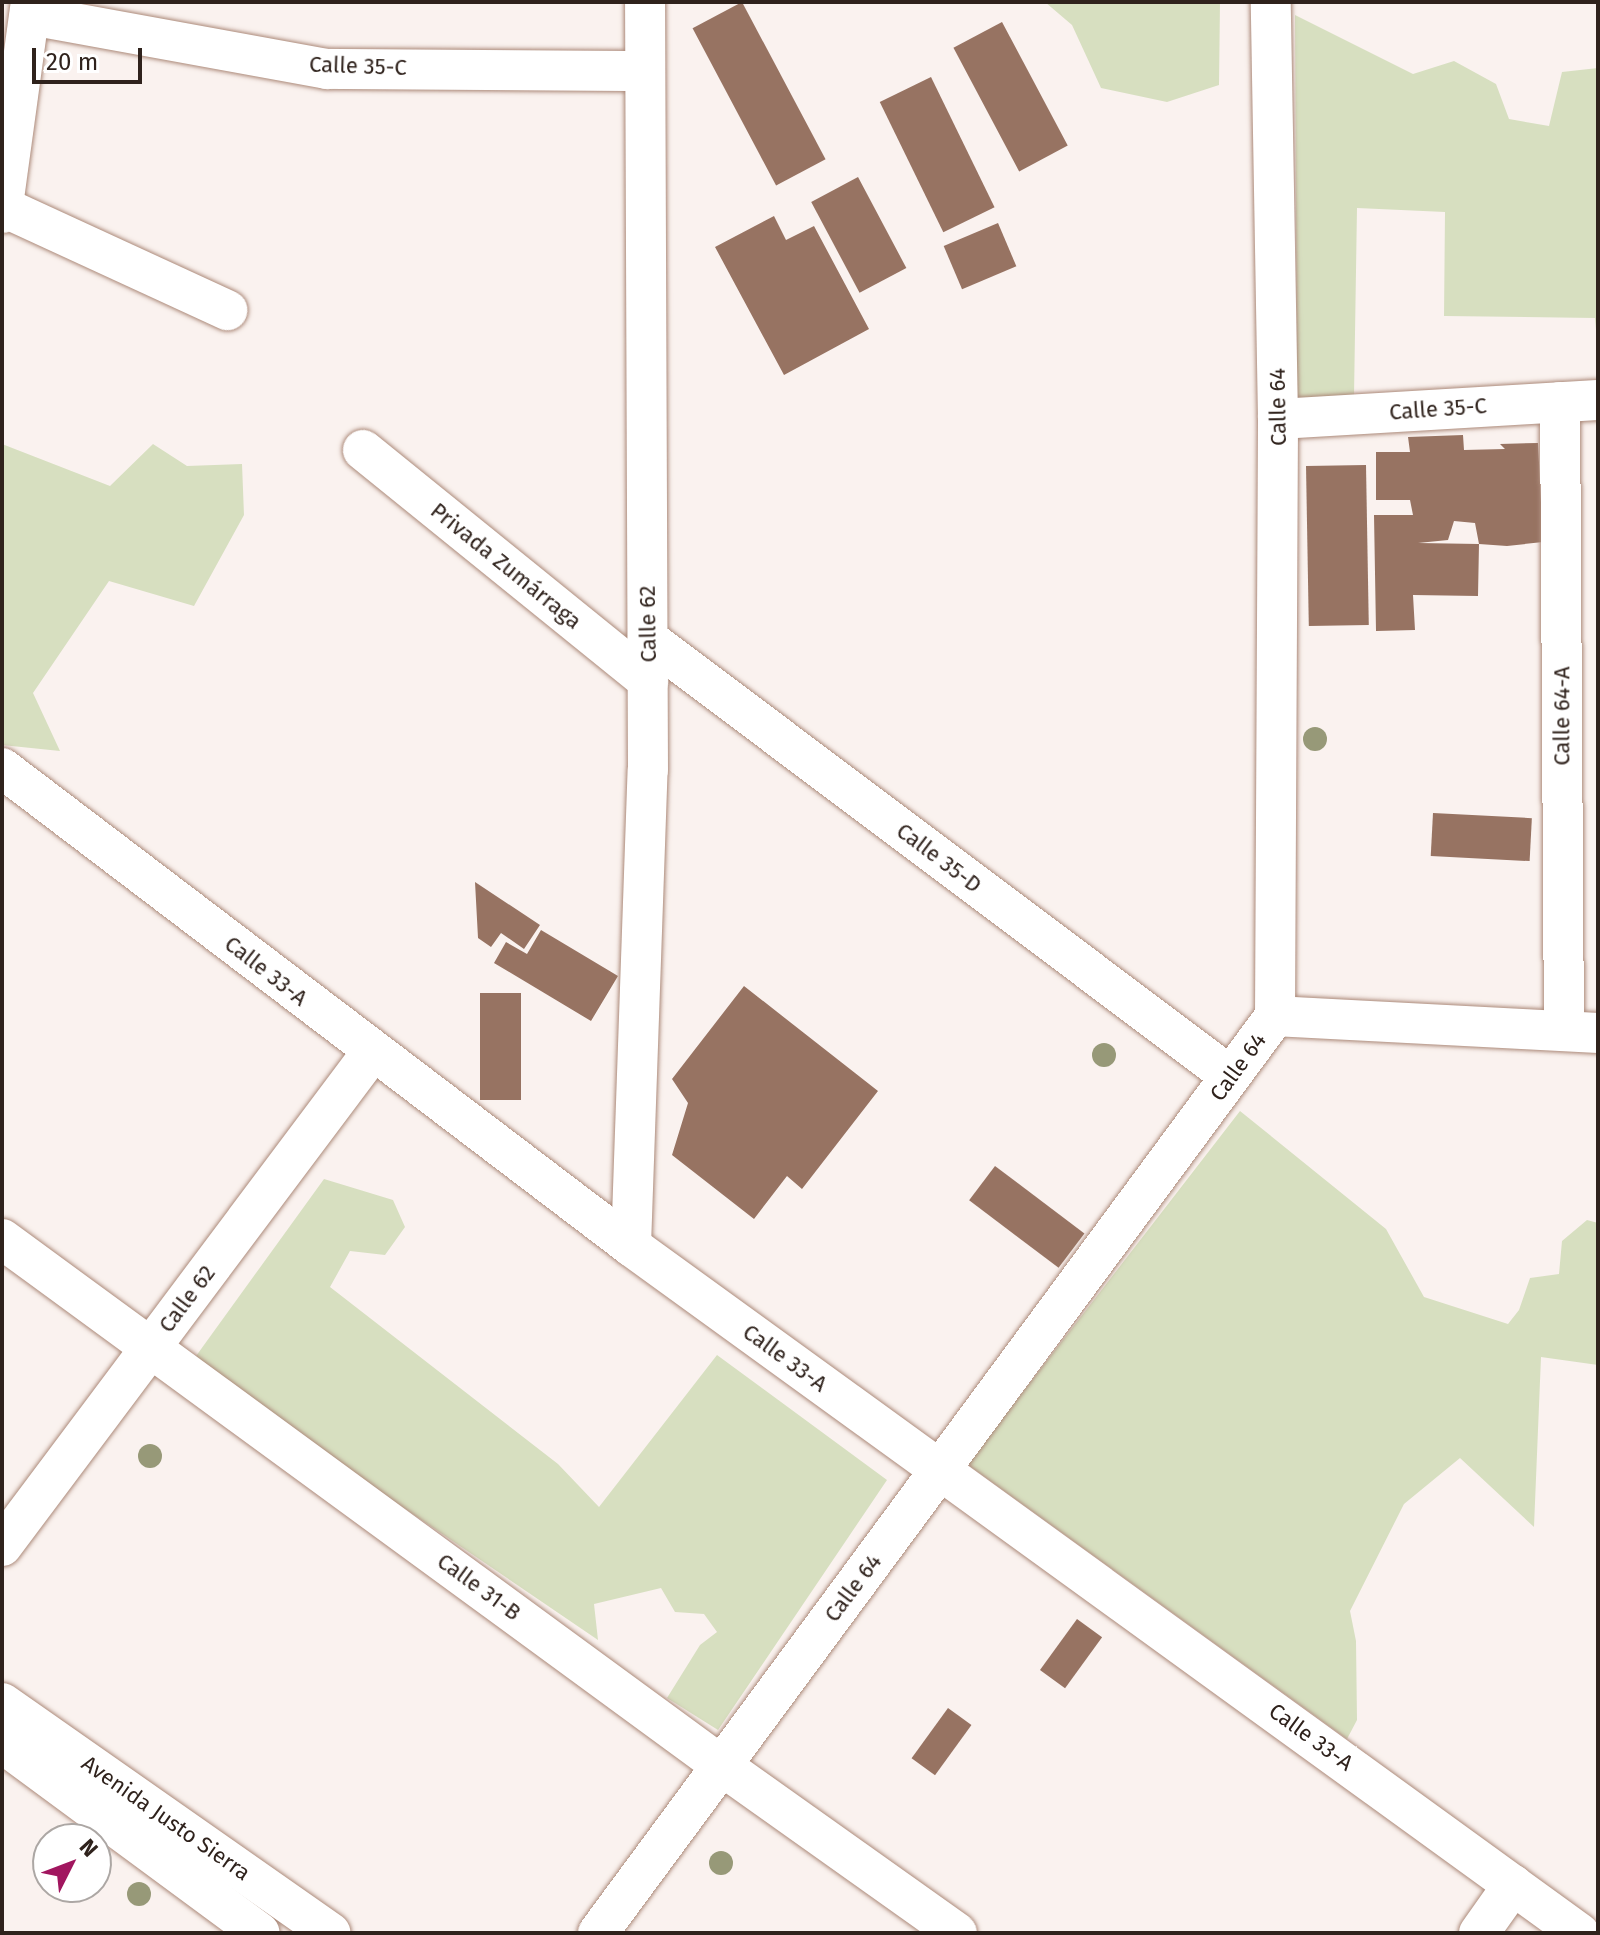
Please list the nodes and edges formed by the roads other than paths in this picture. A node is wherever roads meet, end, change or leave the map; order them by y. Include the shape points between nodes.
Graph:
1 (645, 2) edge
2 (1271, 2) edge
3 (31, 8) edge
4 (643, 71) junction
5 (3, 207) edge
6 (2, 213) edge
7 (227, 310) dead end
8 (1579, 401) edge
9 (1278, 419) junction
10 (363, 450) dead end
11 (648, 639) junction
12 (648, 681) junction
13 (2, 768) edge
14 (1275, 1016) junction
15 (1581, 1032) edge
16 (372, 1052) junction
17 (1230, 1076) junction
18 (2, 1239) edge
19 (631, 1246) junction
20 (152, 1346) junction
21 (940, 1470) junction
22 (2, 1546) edge
23 (2, 1703) edge
24 (2, 1743) edge
25 (722, 1766) junction
26 (1513, 1885) junction
27 (260, 1933) edge
28 (331, 1933) edge
29 (598, 1933) edge
30 (957, 1933) edge
31 (1479, 1933) edge
32 (1579, 1933) edge

1 - 4 street, Calle 62
2 - 9 street, Calle 64
3 - 4 street, Calle 35-C via 327,69
3 - 5 street
4 - 11 street, Calle 62
5 - 6 street
5 - 7 street
8 - 9 street, Calle 35-C
8 - 15 street, Calle 64-A
9 - 14 street, Calle 64
10 - 12 street, Privada Zumárraga
11 - 12 street, Calle 62
11 - 17 street, Calle 35-D
12 - 19 street, Calle 62
13 - 16 street, Calle 33-A
14 - 15 street
14 - 17 street, Calle 64
16 - 19 street, Calle 33-A
16 - 20 street, Calle 62
17 - 21 street, Calle 64
18 - 20 street, Calle 31-B
19 - 21 street, Calle 33-A
20 - 22 street, Calle 62
20 - 25 street, Calle 31-B
21 - 25 street, Calle 64
21 - 26 street, Calle 33-A
23 - 28 street, Avenida Justo Sierra
24 - 27 street, Avenida Justo Sierra
25 - 29 street, Calle 64
25 - 30 street, Calle 31-B
26 - 31 street
26 - 32 street, Calle 33-A

